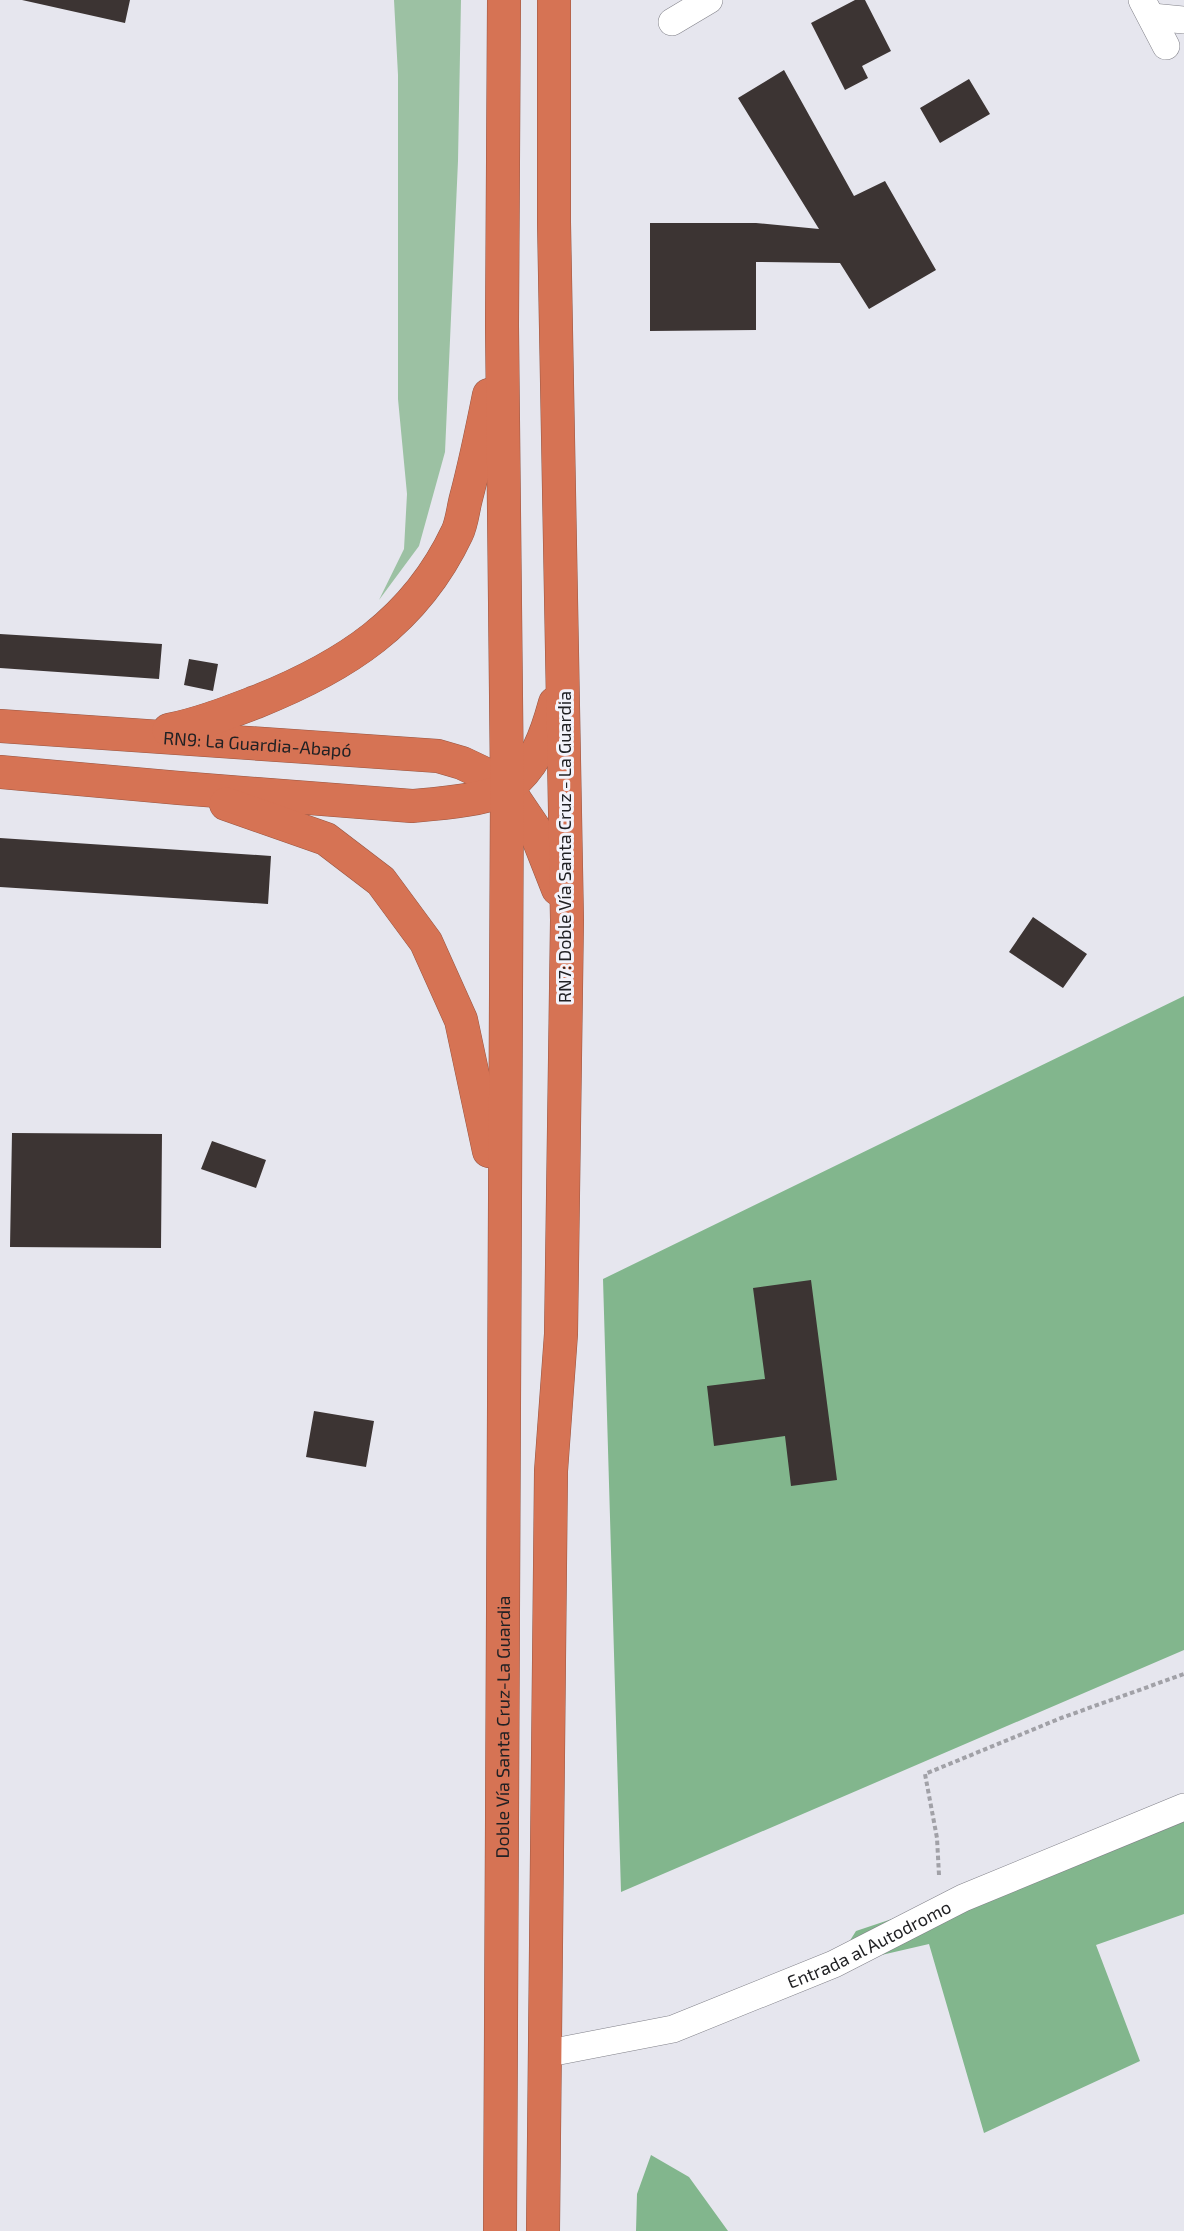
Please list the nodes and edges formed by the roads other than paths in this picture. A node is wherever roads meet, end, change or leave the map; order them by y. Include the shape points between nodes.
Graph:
1 (504, 0) edge
2 (554, 0) edge
3 (710, 0) edge
4 (1147, 9) edge
5 (1184, 20) edge
6 (672, 22) dead end
7 (1166, 46) dead end
8 (554, 222) junction
9 (502, 226) junction
10 (502, 326) junction
11 (563, 673) junction
12 (0, 726) edge
13 (132, 737) junction
14 (0, 772) edge
15 (179, 788) junction
16 (507, 788) junction
17 (567, 920) junction
18 (503, 1222) junction
19 (1184, 1807) edge
20 (544, 2054) junction
21 (500, 2231) edge
22 (543, 2231) edge

1 - 9 highway
2 - 8 highway, RN7: Doble Vía Santa Cruz - La Guardia
3 - 6 street
4 - 5 street
4 - 7 street
8 - 9 highway
8 - 11 highway, RN7: Doble Vía Santa Cruz - La Guardia
9 - 10 highway
10 - 13 highway via 458,531 434,576 413,602 390,625 327,670 199,724
10 - 16 highway
11 - 16 highway via 546,737 532,761
11 - 17 highway, RN7: Doble Vía Santa Cruz - La Guardia
12 - 13 highway, RN9: La Guardia-Abapó
13 - 16 highway, RN9: La Guardia-Abapó via 438,756 481,771
14 - 15 highway
15 - 16 highway via 412,806 475,798
15 - 18 highway via 326,839 381,881 426,942 461,1020
16 - 17 highway, RN9: La Guardia-Abapó via 534,828
16 - 18 highway
17 - 20 highway, RN7: Doble Vía Santa Cruz - La Guardia via 561,1334 551,1471
18 - 21 highway, Doble Vía Santa Cruz-La Guardia
19 - 20 street, Entrada al Autodromo via 963,1898 834,1964 673,2028
20 - 22 highway

